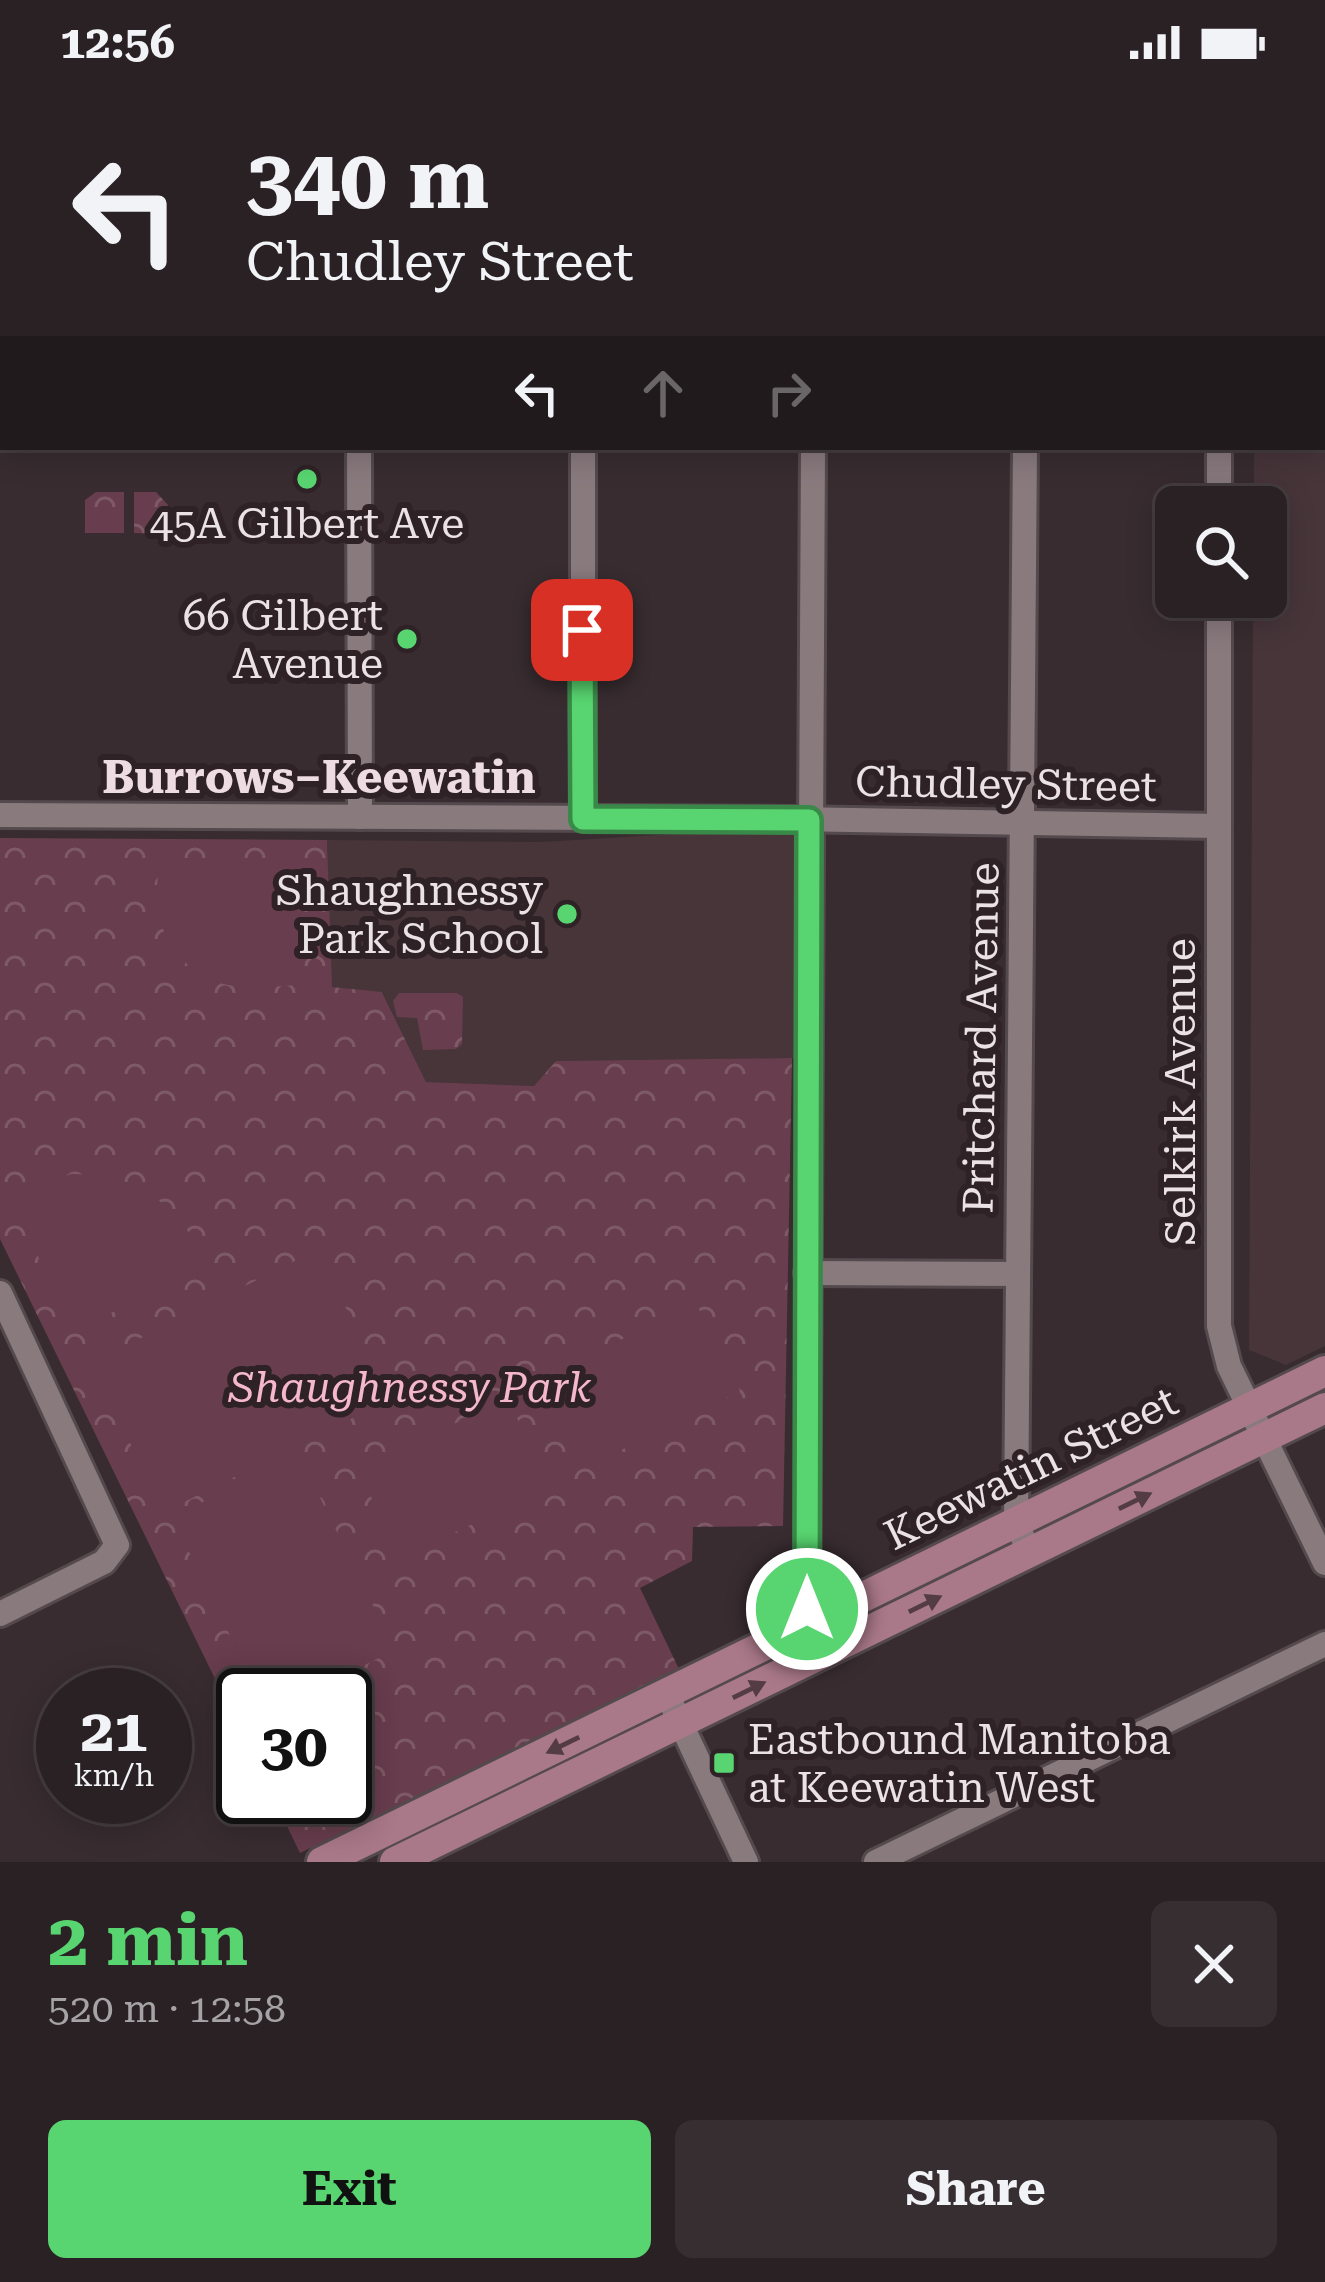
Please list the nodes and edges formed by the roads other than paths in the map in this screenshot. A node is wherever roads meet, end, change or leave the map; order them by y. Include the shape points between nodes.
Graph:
1 (359, 450) edge
2 (583, 450) edge
3 (813, 450) edge
4 (1025, 450) edge
5 (1220, 450) edge
6 (1219, 486) edge
7 (1219, 618) edge
8 (0, 815) edge
9 (360, 817) junction
10 (583, 819) junction
11 (809, 820) junction
12 (1022, 824) junction
13 (1219, 826) junction
14 (807, 1273) junction
15 (1018, 1274) junction
16 (0, 1293) edge
17 (1325, 1371) edge
18 (1249, 1407) junction
19 (1325, 1408) edge
20 (1264, 1438) junction
21 (1016, 1523) junction
22 (1030, 1553) junction
23 (1325, 1563) edge
24 (0, 1614) edge
25 (807, 1626) junction
26 (1325, 1644) edge
27 (820, 1655) junction
28 (668, 1694) junction
29 (678, 1724) junction
30 (322, 1862) edge
31 (395, 1862) edge
32 (746, 1862) edge
33 (876, 1862) edge

1 - 9 street
2 - 10 street
3 - 11 street
4 - 12 street, Pritchard Avenue
5 - 6 street
7 - 13 street, Selkirk Avenue
8 - 9 street, Chudley Street
9 - 10 street, Chudley Street
10 - 11 street, Chudley Street
11 - 12 street, Chudley Street
11 - 14 street
12 - 13 street, Chudley Street
12 - 15 street, Pritchard Avenue
13 - 18 street, Selkirk Avenue via 1219,1326
14 - 15 street
14 - 25 street
15 - 21 street, Pritchard Avenue
16 - 24 street via 117,1549
17 - 18 main road, Keewatin Street
18 - 20 street, Selkirk Avenue
18 - 21 main road, Keewatin Street
19 - 20 main road, Keewatin Street
22 -> 20 main road, Keewatin Street
20 - 23 street, Selkirk Avenue
21 - 22 street, Pritchard Avenue
21 - 25 main road, Keewatin Street
27 -> 22 main road, Keewatin Street
25 - 27 street
25 - 28 main road, Keewatin Street
26 - 33 street
29 -> 27 main road, Keewatin Street
28 - 29 street
28 -> 30 main road, Keewatin Street
29 - 31 main road, Keewatin Street
29 - 32 street

